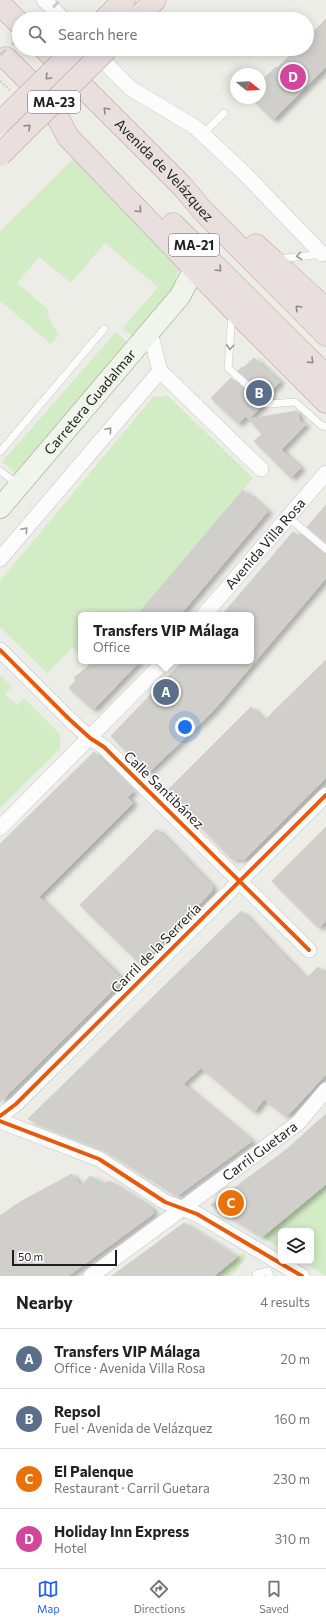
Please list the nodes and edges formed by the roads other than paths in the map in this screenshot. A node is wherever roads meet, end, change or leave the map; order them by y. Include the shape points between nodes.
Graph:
1 (44, 0) edge
2 (124, 0) edge
3 (155, 0) edge
4 (1, 4) edge
5 (56, 12) edge
6 (112, 12) edge
7 (143, 12) edge
8 (12, 16) edge
9 (68, 56) edge
10 (99, 56) edge
11 (100, 56) edge
12 (6, 58) dead end
13 (27, 79) dead end
14 (86, 90) dead end
15 (224, 113) dead end
16 (0, 124) edge
17 (203, 134) junction
18 (0, 155) edge
19 (183, 187) junction
20 (324, 253) edge
21 (272, 260) junction
22 (192, 264) junction
23 (216, 290) junction
24 (180, 296) junction
25 (232, 308) junction
26 (326, 308) edge
27 (104, 329) dead end
28 (150, 332) junction
29 (326, 335) edge
30 (160, 371) junction
31 (326, 376) edge
32 (326, 402) edge
33 (326, 427) edge
34 (0, 452) edge
35 (261, 469) dead end
36 (0, 471) edge
37 (326, 473) edge
38 (19, 485) junction
39 (0, 508) edge
40 (288, 517) junction
41 (326, 550) edge
42 (0, 559) edge
43 (207, 612) edge
44 (0, 650) edge
45 (162, 664) edge
46 (90, 738) junction
47 (326, 794) edge
48 (0, 828) edge
49 (240, 881) junction
50 (309, 950) dead end
51 (326, 1090) edge
52 (0, 1116) edge
53 (0, 1121) edge
54 (182, 1208) junction
55 (271, 1269) edge
56 (256, 1274) dead end
57 (90, 1276) edge
58 (302, 1276) edge

1 - 5 street
2 - 6 highway
3 - 7 highway
4 - 8 highway
9 -> 16 highway, MA-23, bridge
10 - 17 street via 130,88
18 -> 11 highway, MA-23, bridge
12 - 13 highway
19 -> 14 highway, Avenida de Velázquez / MA-21
15 - 17 lane
17 - 20 street
19 - 21 highway via 210,200
29 -> 19 highway, Avenida de Velázquez / MA-21 via 203,211
20 -> 21 lane
21 - 26 highway
22 - 23 highway
22 - 24 street, Carretera Guadalmar via 191,275
22 - 31 highway, MA-21 via 68,136 60,116
23 - 24 street via 192,291
23 - 25 highway
24 - 28 street, Carretera Guadalmar
25 - 32 highway
25 -> 33 lane via 228,368 268,404 296,402
27 - 34 lane
28 - 30 street
28 - 38 street, Carretera Guadalmar
30 - 35 street
42 -> 30 street
36 - 38 lane
37 - 40 street, Avenida Villa Rosa
38 - 39 street, Carretera Guadalmar
40 - 41 lane
40 - 43 street, Avenida Villa Rosa
44 - 46 street, Calle Santibánez
45 - 46 street
46 - 48 street
46 - 49 street, Calle Santibánez via 104,747
47 - 49 street, Carril de la Serrería
49 - 50 street, Calle Santibánez
49 - 52 street, Carril de la Serrería via 16,1104
51 - 54 street, Carril Guetara via 298,1123
53 - 54 street via 99,1159 165,1202
54 - 55 street via 197,1214
54 - 57 street, Carril Guetara
55 - 56 lane
55 - 58 street

